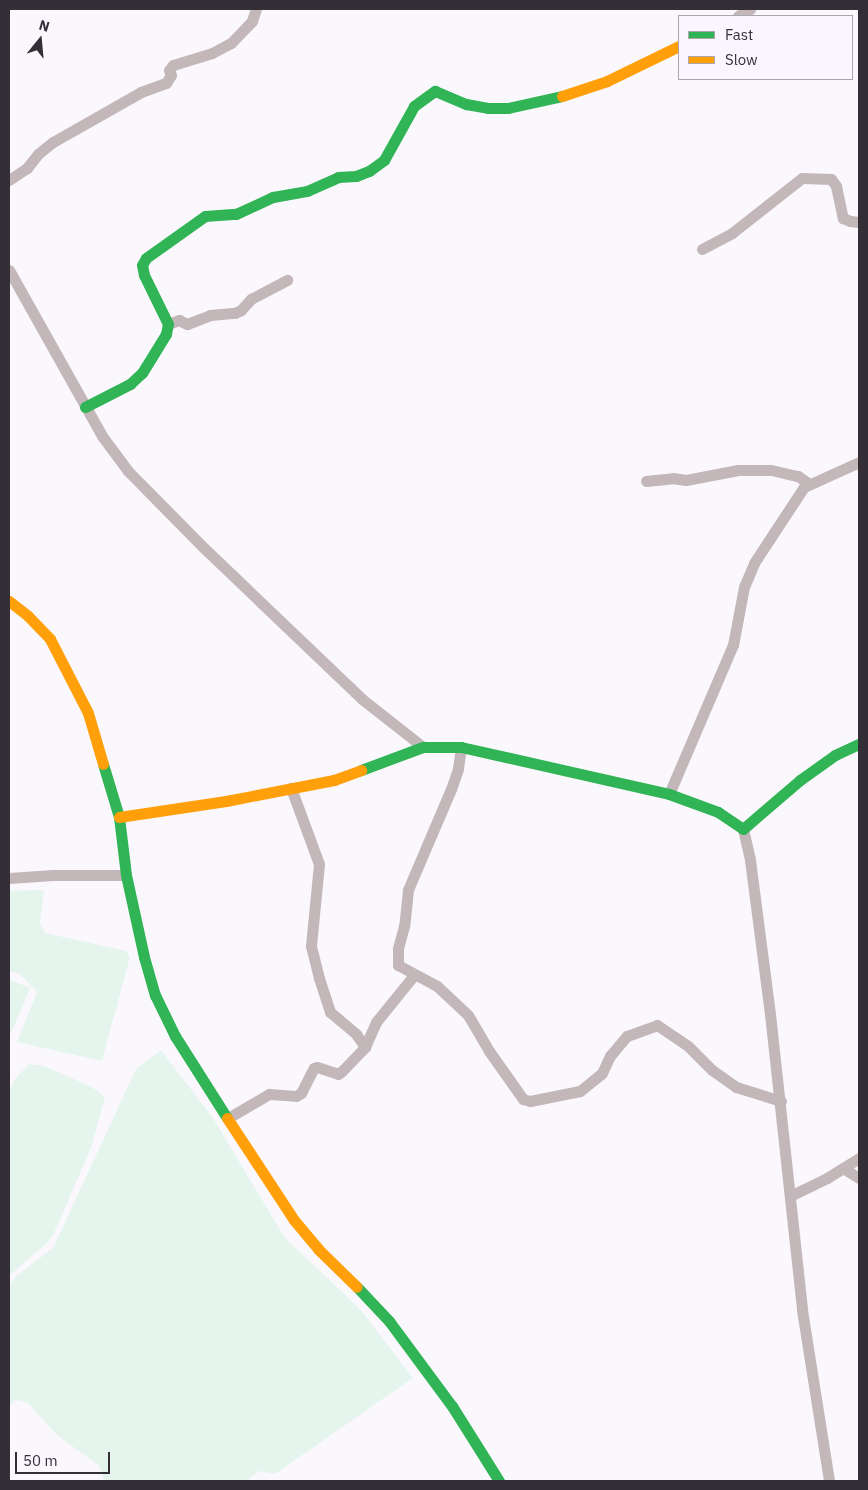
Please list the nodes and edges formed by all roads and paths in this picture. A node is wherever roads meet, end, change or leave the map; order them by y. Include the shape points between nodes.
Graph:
1 (256, 9) edge
2 (678, 46) edge
3 (9, 180) edge
4 (859, 222) edge
5 (702, 249) dead end
6 (9, 270) edge
7 (287, 280) dead end
8 (168, 324) junction
9 (85, 407) junction
10 (859, 462) edge
11 (646, 481) dead end
12 (809, 484) junction
13 (9, 601) edge
14 (859, 744) edge
15 (461, 747) junction
16 (423, 748) junction
17 (291, 788) junction
18 (669, 794) junction
19 (119, 817) junction
20 (743, 829) junction
21 (126, 875) junction
22 (9, 878) edge
23 (414, 975) junction
24 (365, 1048) junction
25 (781, 1101) junction
26 (228, 1118) junction
27 (859, 1158) edge
28 (843, 1168) junction
29 (859, 1178) edge
30 (790, 1196) junction
31 (499, 1481) edge
32 (829, 1481) edge

1 - 3 street via 252,21 231,43 212,53 173,65 166,83 135,95 52,142 27,168
2 - 8 street via 578,92 508,108 466,104 435,91 414,106 384,160 369,171 338,177 307,191 273,197 236,214 205,216 146,258 142,265
4 - 5 street via 842,218 836,186 830,179 802,178 732,233
6 - 9 street
7 - 8 street via 251,299 235,313 210,315 187,324 179,320
8 - 9 street via 166,334 142,374 130,384
9 - 16 street via 128,471 164,509 362,699
10 - 12 street
11 - 12 street via 686,480 738,470 771,470 798,476
12 - 18 street via 754,563 744,587 733,645
13 - 19 street via 50,639 72,678 88,713
14 - 20 street via 835,755 807,775
15 - 16 street
15 - 18 street
15 - 23 street via 451,789 408,890 398,965
16 - 17 street via 334,780
17 - 19 street
17 - 24 street via 319,864 311,946 319,978 330,1012 356,1034
18 - 20 street via 718,812
19 - 21 street
20 - 25 street via 750,860
21 - 22 street
21 - 26 street via 155,994 175,1036
23 - 24 street via 376,1022
23 - 25 street via 437,986 468,1015 488,1051 523,1099 530,1101 580,1091 602,1073 610,1056 627,1036 657,1025 688,1046 712,1070 736,1087
24 - 26 street via 338,1074 314,1068 302,1093 296,1096 269,1094
25 - 30 street
26 - 31 street via 294,1220 389,1321 424,1366
27 - 28 street
28 - 29 street
28 - 30 street
30 - 32 street via 802,1310

